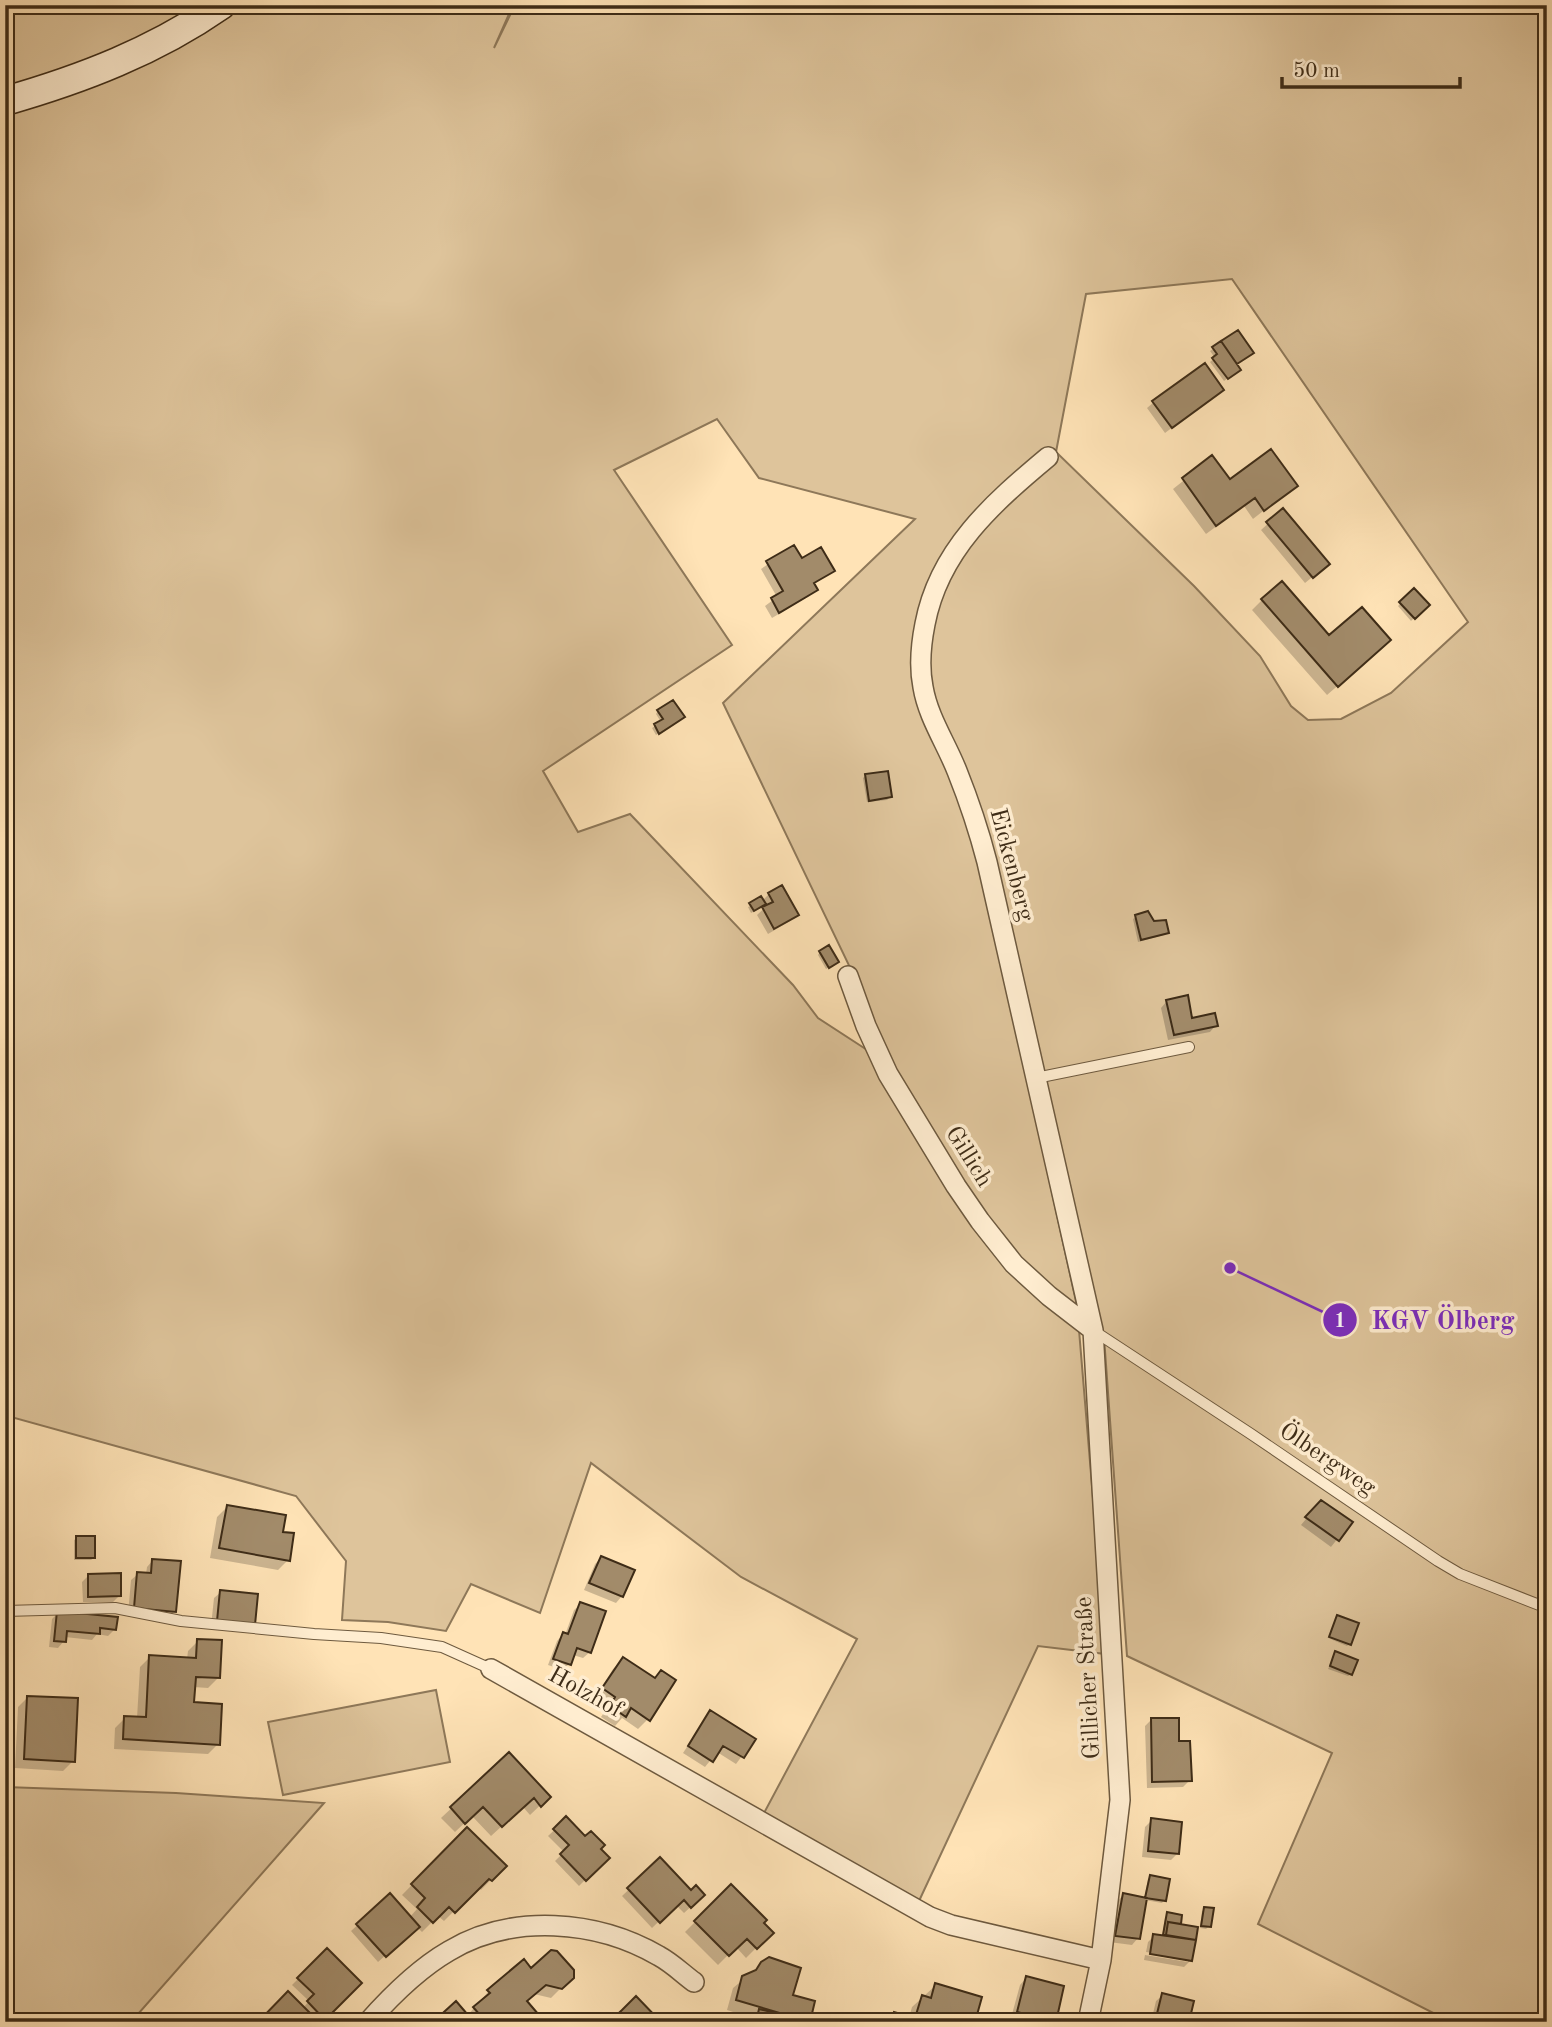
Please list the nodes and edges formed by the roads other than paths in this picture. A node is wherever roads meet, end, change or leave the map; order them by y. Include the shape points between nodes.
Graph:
1 (221, 5) edge
2 (5, 101) edge
3 (1048, 457) dead end
4 (848, 976) dead end
5 (1189, 1047) dead end
6 (1036, 1078) junction
7 (1093, 1330) junction
8 (1547, 1608) edge
9 (5, 1611) edge
10 (491, 1669) joint
11 (1101, 1960) junction
12 (694, 1982) dead end
13 (368, 2022) edge
14 (1088, 2022) edge

1 - 2 main road via 125,60
3 - 6 street, Eickenberg via 1003,495 957,546 927,613 921,664 930,711 974,814
4 - 7 street, Gillich via 888,1074 962,1195 1014,1264
5 - 6 lane
6 - 7 street, Eickenberg
7 - 8 lane, Ölbergweg via 1438,1561
7 - 11 street, Gillicher Straße via 1120,1800
9 - 10 lane, Holzhof via 115,1608 181,1621 381,1638 443,1647
10 - 11 street, Holzhof via 930,1917 951,1926
11 - 14 street, Gillicher Straße
12 - 13 street via 660,1956 594,1931 521,1927 473,1939 447,1952 392,1995

